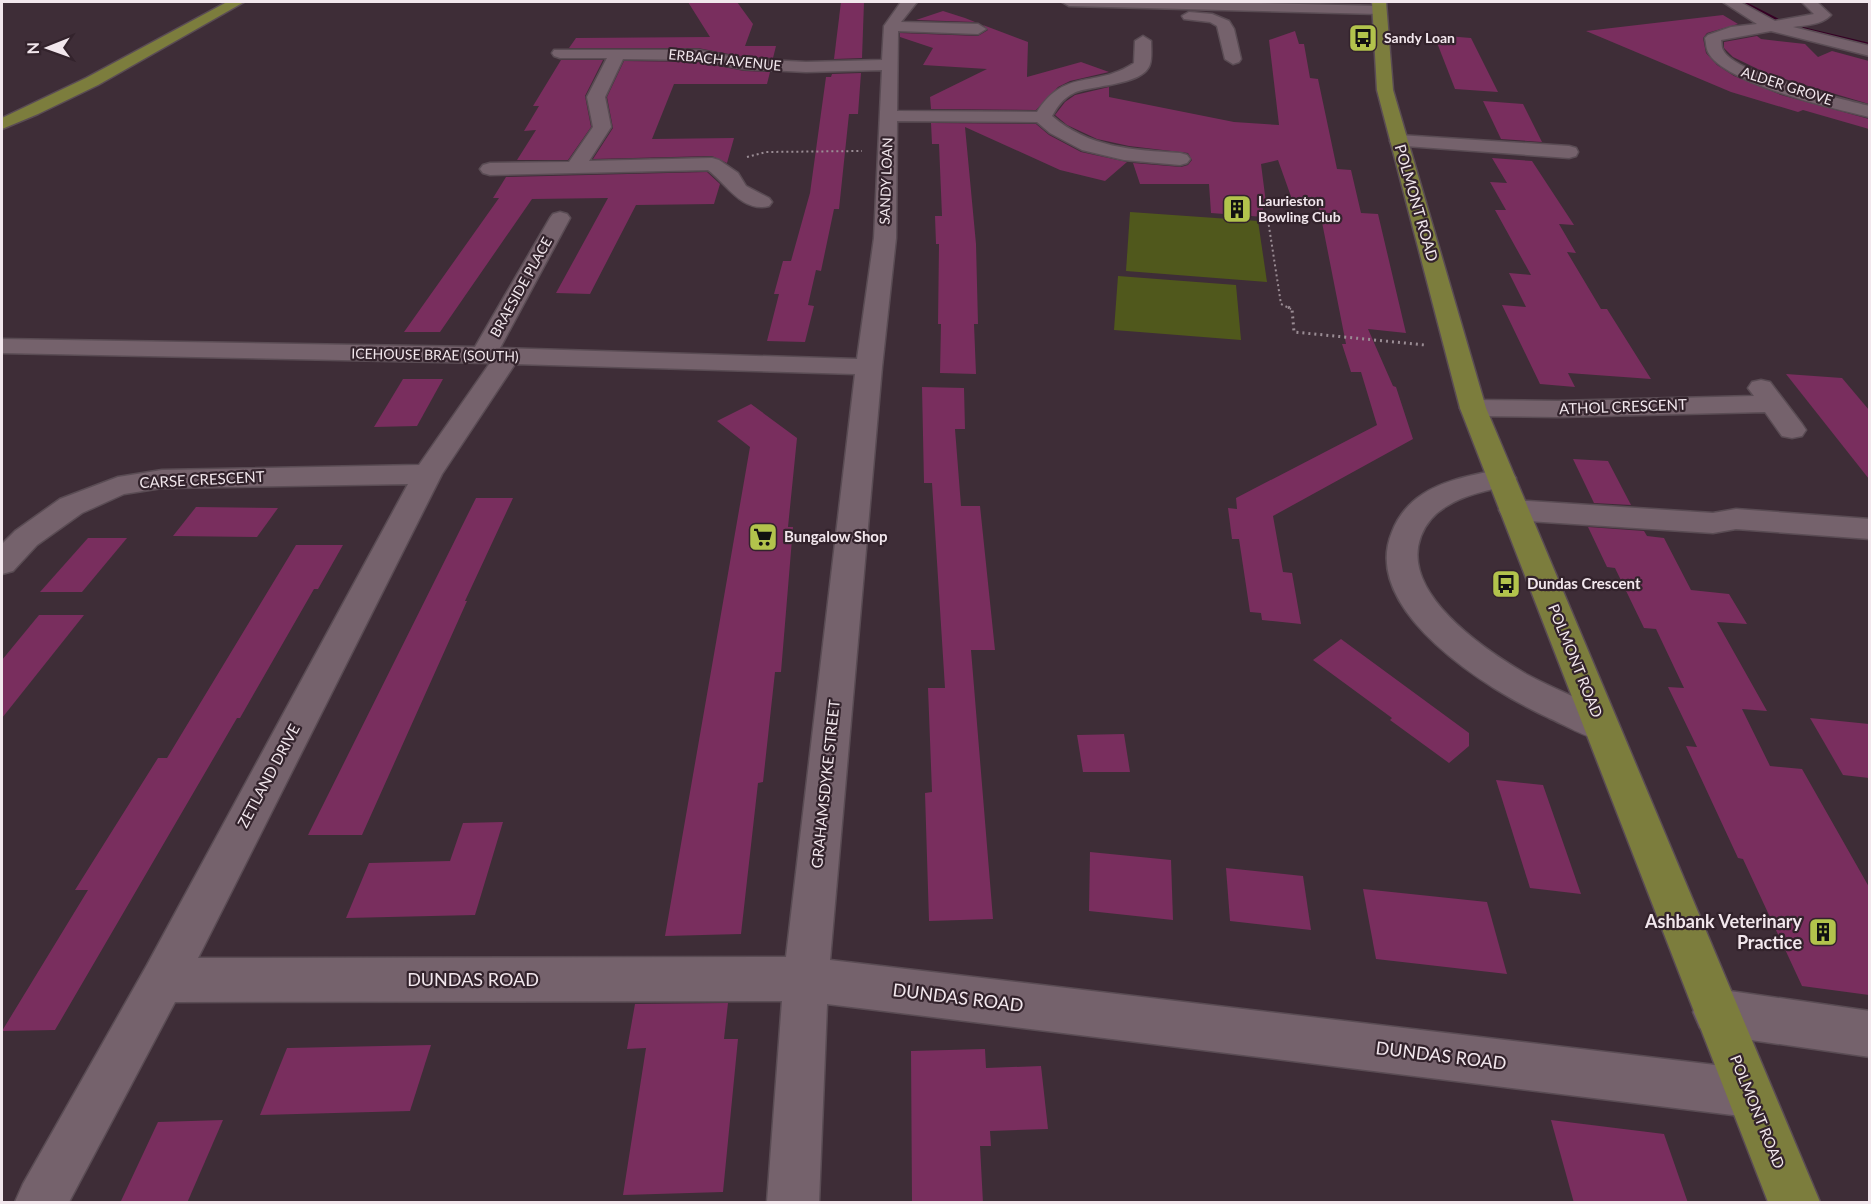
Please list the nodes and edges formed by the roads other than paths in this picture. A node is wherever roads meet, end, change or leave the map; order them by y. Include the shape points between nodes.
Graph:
1 (237, 2) edge
2 (910, 2) edge
3 (1730, 2) edge
4 (1809, 2) edge
5 (1065, 6) edge
6 (1379, 6) edge
7 (891, 26) junction
8 (1774, 27) junction
9 (978, 29) dead end
10 (1143, 41) dead end
11 (1869, 51) edge
12 (560, 53) dead end
13 (617, 54) junction
14 (1233, 59) dead end
15 (890, 64) junction
16 (1869, 111) edge
17 (888, 116) junction
18 (1042, 117) junction
19 (2, 124) edge
20 (1399, 141) junction
21 (1569, 152) dead end
22 (1180, 159) dead end
23 (590, 168) junction
24 (490, 169) dead end
25 (762, 202) dead end
26 (560, 218) dead end
27 (2, 346) edge
28 (495, 356) junction
29 (869, 367) junction
30 (1473, 408) junction
31 (1792, 430) dead end
32 (428, 474) junction
33 (1501, 478) junction
34 (1514, 510) junction
35 (1869, 529) edge
36 (2, 563) edge
37 (1600, 724) junction
38 (806, 979) junction
39 (163, 980) junction
40 (1716, 1012) junction
41 (1869, 1034) edge
42 (1749, 1093) junction
43 (41, 1203) edge
44 (793, 1203) edge
45 (1794, 1203) edge

1 - 19 main road via 59,98
2 - 7 street
3 - 8 street
4 - 8 street via 1824,15
5 - 6 street
5 - 14 street via 1219,19 1226,24
6 - 20 main road, POLMONT ROAD via 1385,90
7 - 9 street
7 - 15 street, SANDY LOAN
8 - 11 street
8 - 16 street, ALDER GROVE via 1713,38 1715,52 1733,68 1777,85
10 - 18 street via 1142,65 1121,78 1074,86 1053,98
12 - 13 street, ERBACH AVENUE
13 - 15 street, ERBACH AVENUE via 698,55 744,64 806,67
13 - 23 street via 596,97 602,127 578,164
15 - 17 street, SANDY LOAN
17 - 18 street
17 - 29 street, SANDY LOAN via 885,238
18 - 22 street via 1056,132 1089,148
20 - 21 street
20 - 30 main road, POLMONT ROAD
23 - 24 street
23 - 25 street via 712,164 731,177 738,190
26 - 28 street, BRAESIDE PLACE
27 - 28 street, ICEHOUSE BRAE (SOUTH)
28 - 29 street, ICEHOUSE BRAE (SOUTH)
28 - 32 street, ZETLAND DRIVE
29 - 38 street, GRAHAMSDYKE STREET
30 - 31 street, ATHOL CRESCENT via 1727,404 1766,396
30 - 33 main road, POLMONT ROAD
32 - 36 street, CARSE CRESCENT via 162,479 118,486 71,506 26,538
32 - 39 street, ZETLAND DRIVE
33 - 34 main road, POLMONT ROAD
33 - 37 street via 1440,497 1417,514 1403,536 1403,573 1425,610 1461,646 1503,677
34 - 35 street
34 - 37 main road, POLMONT ROAD
37 - 40 main road, POLMONT ROAD
38 - 39 street, DUNDAS ROAD
38 - 42 street, DUNDAS ROAD
38 - 44 street, GRAHAMSDYKE STREET
39 - 43 street, ZETLAND DRIVE
40 - 41 street
40 - 42 main road, POLMONT ROAD
42 - 45 main road, POLMONT ROAD

